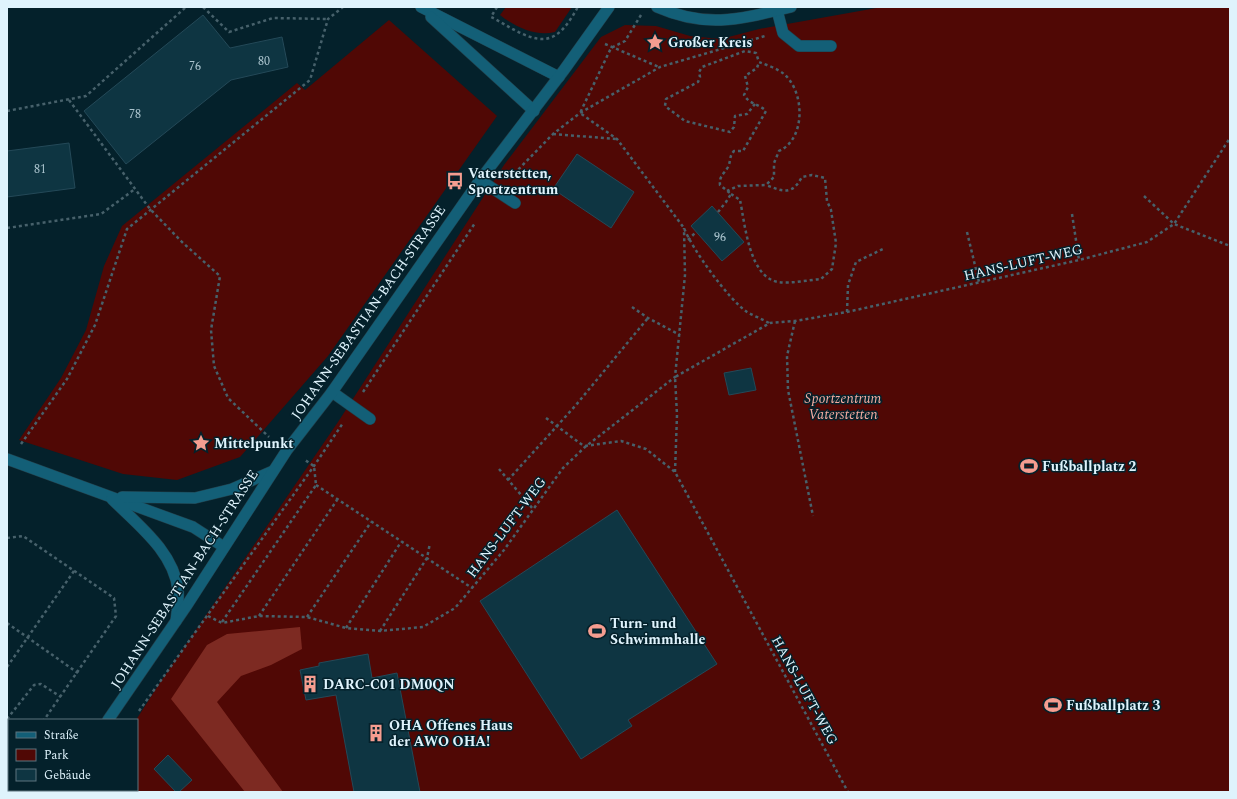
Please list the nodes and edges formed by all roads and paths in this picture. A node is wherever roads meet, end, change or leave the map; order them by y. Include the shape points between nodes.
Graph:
1 (186, 7) edge
2 (203, 7) edge
3 (343, 7) edge
4 (420, 7) edge
5 (497, 7) edge
6 (578, 7) edge
7 (609, 7) edge
8 (657, 7) edge
9 (791, 7) edge
10 (777, 10) junction
11 (642, 14) dead end
12 (328, 19) junction
13 (783, 33) junction
14 (590, 34) junction
15 (831, 46) dead end
16 (611, 48) junction
17 (759, 62) junction
18 (660, 67) junction
19 (559, 77) junction
20 (69, 100) junction
21 (755, 104) junction
22 (7, 111) edge
23 (534, 111) junction
24 (580, 113) junction
25 (553, 134) junction
26 (1230, 138) edge
27 (617, 139) junction
28 (480, 180) junction
29 (766, 185) junction
30 (135, 189) junction
31 (727, 191) junction
32 (496, 192) junction
33 (731, 194) junction
34 (1144, 196) dead end
35 (515, 203) dead end
36 (150, 209) junction
37 (718, 212) dead end
38 (1072, 214) dead end
39 (1174, 224) junction
40 (7, 228) edge
41 (684, 228) junction
42 (696, 232) dead end
43 (967, 232) dead end
44 (688, 240) junction
45 (1230, 246) edge
46 (885, 248) dead end
47 (1079, 260) junction
48 (979, 282) junction
49 (632, 307) dead end
50 (847, 312) junction
51 (648, 318) junction
52 (795, 321) junction
53 (770, 323) junction
54 (680, 335) junction
55 (675, 377) junction
56 (332, 392) junction
57 (353, 407) junction
58 (546, 418) dead end
59 (370, 419) dead end
60 (558, 426) junction
61 (269, 437) dead end
62 (585, 446) junction
63 (8, 459) edge
64 (305, 460) dead end
65 (314, 466) junction
66 (499, 469) dead end
67 (273, 471) junction
68 (675, 472) junction
69 (508, 480) junction
70 (316, 485) junction
71 (109, 496) junction
72 (337, 500) junction
73 (533, 509) junction
74 (813, 516) dead end
75 (370, 522) junction
76 (7, 538) edge
77 (401, 542) junction
78 (430, 543) dead end
79 (224, 547) junction
80 (427, 558) junction
81 (74, 571) junction
82 (472, 588) junction
83 (187, 605) junction
84 (208, 616) junction
85 (259, 616) junction
86 (307, 617) junction
87 (176, 621) junction
88 (7, 623) edge
89 (222, 623) junction
90 (346, 628) junction
91 (380, 630) junction
92 (27, 637) junction
93 (7, 667) edge
94 (78, 672) junction
95 (60, 697) junction
96 (137, 714) dead end
97 (7, 719) edge
98 (45, 719) edge
99 (109, 719) edge
100 (848, 792) edge

1 - 20 path via 86,96
2 - 12 path via 229,32 273,18
3 - 12 path
4 - 19 street
4 - 23 street
5 - 6 path via 491,17 530,37 540,39 554,37
7 - 14 street, JOHANN-SEBASTIAN-BACH-STRASSE
8 - 10 street via 673,14 715,21
9 - 10 street
10 - 13 street
11 - 16 path via 625,41
12 - 36 path via 310,80
13 - 15 street via 799,46
13 - 18 path via 755,38
14 - 16 path
14 - 19 street, JOHANN-SEBASTIAN-BACH-STRASSE
16 - 18 path
16 - 24 path
17 - 21 path via 757,68 745,76 748,87 744,95 747,101
17 - 21 path via 756,53 746,51 702,67 698,82 666,99 665,106 685,121 730,132 734,127 735,116 747,114
17 - 29 path via 784,74 794,87 799,107 799,122 794,137 779,151 774,163 774,177
18 - 24 path
19 - 23 street, JOHANN-SEBASTIAN-BACH-STRASSE
20 - 22 path
20 - 30 path
21 - 31 path via 766,111 743,151 734,151 730,156 728,167 720,179 720,185
23 - 28 street, JOHANN-SEBASTIAN-BACH-STRASSE
24 - 25 path
24 - 27 path, HANS-LUFT-WEG
25 - 27 path
25 - 32 path
26 - 39 path, HANS-LUFT-WEG
27 - 41 path, HANS-LUFT-WEG
28 - 32 street
28 - 56 street, JOHANN-SEBASTIAN-BACH-STRASSE
29 - 31 path via 738,186
29 - 33 path via 787,191 796,187 802,177 812,175 825,178 836,243 832,269 821,279 778,282 761,273 752,257 740,200
30 - 36 path
30 - 40 path via 101,214
31 - 33 path
32 - 35 street
32 - 57 path
33 - 37 path
34 - 39 path
36 - 61 path via 220,276 211,330 214,366 228,398
36 - 63 path via 127,229 95,325 67,379
38 - 47 path
39 - 45 path
39 - 47 path, HANS-LUFT-WEG via 1148,242
41 - 44 path, HANS-LUFT-WEG
41 - 54 path via 685,275
42 - 44 path
43 - 48 path
44 - 53 path, HANS-LUFT-WEG via 718,281 746,312
46 - 50 path via 856,262 848,285
47 - 48 path, HANS-LUFT-WEG
48 - 50 path, HANS-LUFT-WEG
49 - 51 path
50 - 52 path, HANS-LUFT-WEG
51 - 54 path
51 - 60 path
52 - 53 path, HANS-LUFT-WEG
52 - 74 path via 787,356 788,390
53 - 55 path, HANS-LUFT-WEG
54 - 55 path
55 - 62 path, HANS-LUFT-WEG
55 - 68 path via 678,415
56 - 57 street
56 - 67 street, JOHANN-SEBASTIAN-BACH-STRASSE via 288,447
57 - 59 street
57 - 65 path
58 - 60 path
60 - 62 path
60 - 69 path
62 - 68 path, HANS-LUFT-WEG via 621,441 646,449
62 - 73 path, HANS-LUFT-WEG via 563,468
63 - 71 street
64 - 65 path
65 - 70 path
65 - 84 path
66 - 69 path
67 - 71 street via 232,489 194,498
67 - 79 street, JOHANN-SEBASTIAN-BACH-STRASSE
68 - 100 path, HANS-LUFT-WEG
69 - 73 path
70 - 72 path
70 - 89 path
71 - 79 street via 193,527
71 - 87 street via 169,560 178,590
72 - 75 path
72 - 85 path
73 - 82 path, HANS-LUFT-WEG via 504,550
75 - 77 path
75 - 86 path
76 - 81 path via 23,536
77 - 80 path
77 - 90 path
78 - 80 path
79 - 83 street, JOHANN-SEBASTIAN-BACH-STRASSE
80 - 82 path
80 - 91 path
81 - 92 path
81 - 94 path via 114,598 116,616
82 - 91 path, HANS-LUFT-WEG via 455,608 423,627
83 - 84 path
83 - 87 street, JOHANN-SEBASTIAN-BACH-STRASSE
84 - 89 path
84 - 96 path
85 - 86 path, HANS-LUFT-WEG
85 - 89 path, HANS-LUFT-WEG
86 - 90 path, HANS-LUFT-WEG
87 - 99 street, JOHANN-SEBASTIAN-BACH-STRASSE
88 - 92 path
90 - 91 path, HANS-LUFT-WEG
92 - 93 path
92 - 94 path
94 - 95 path
95 - 97 path via 41,684 34,685
95 - 98 path

